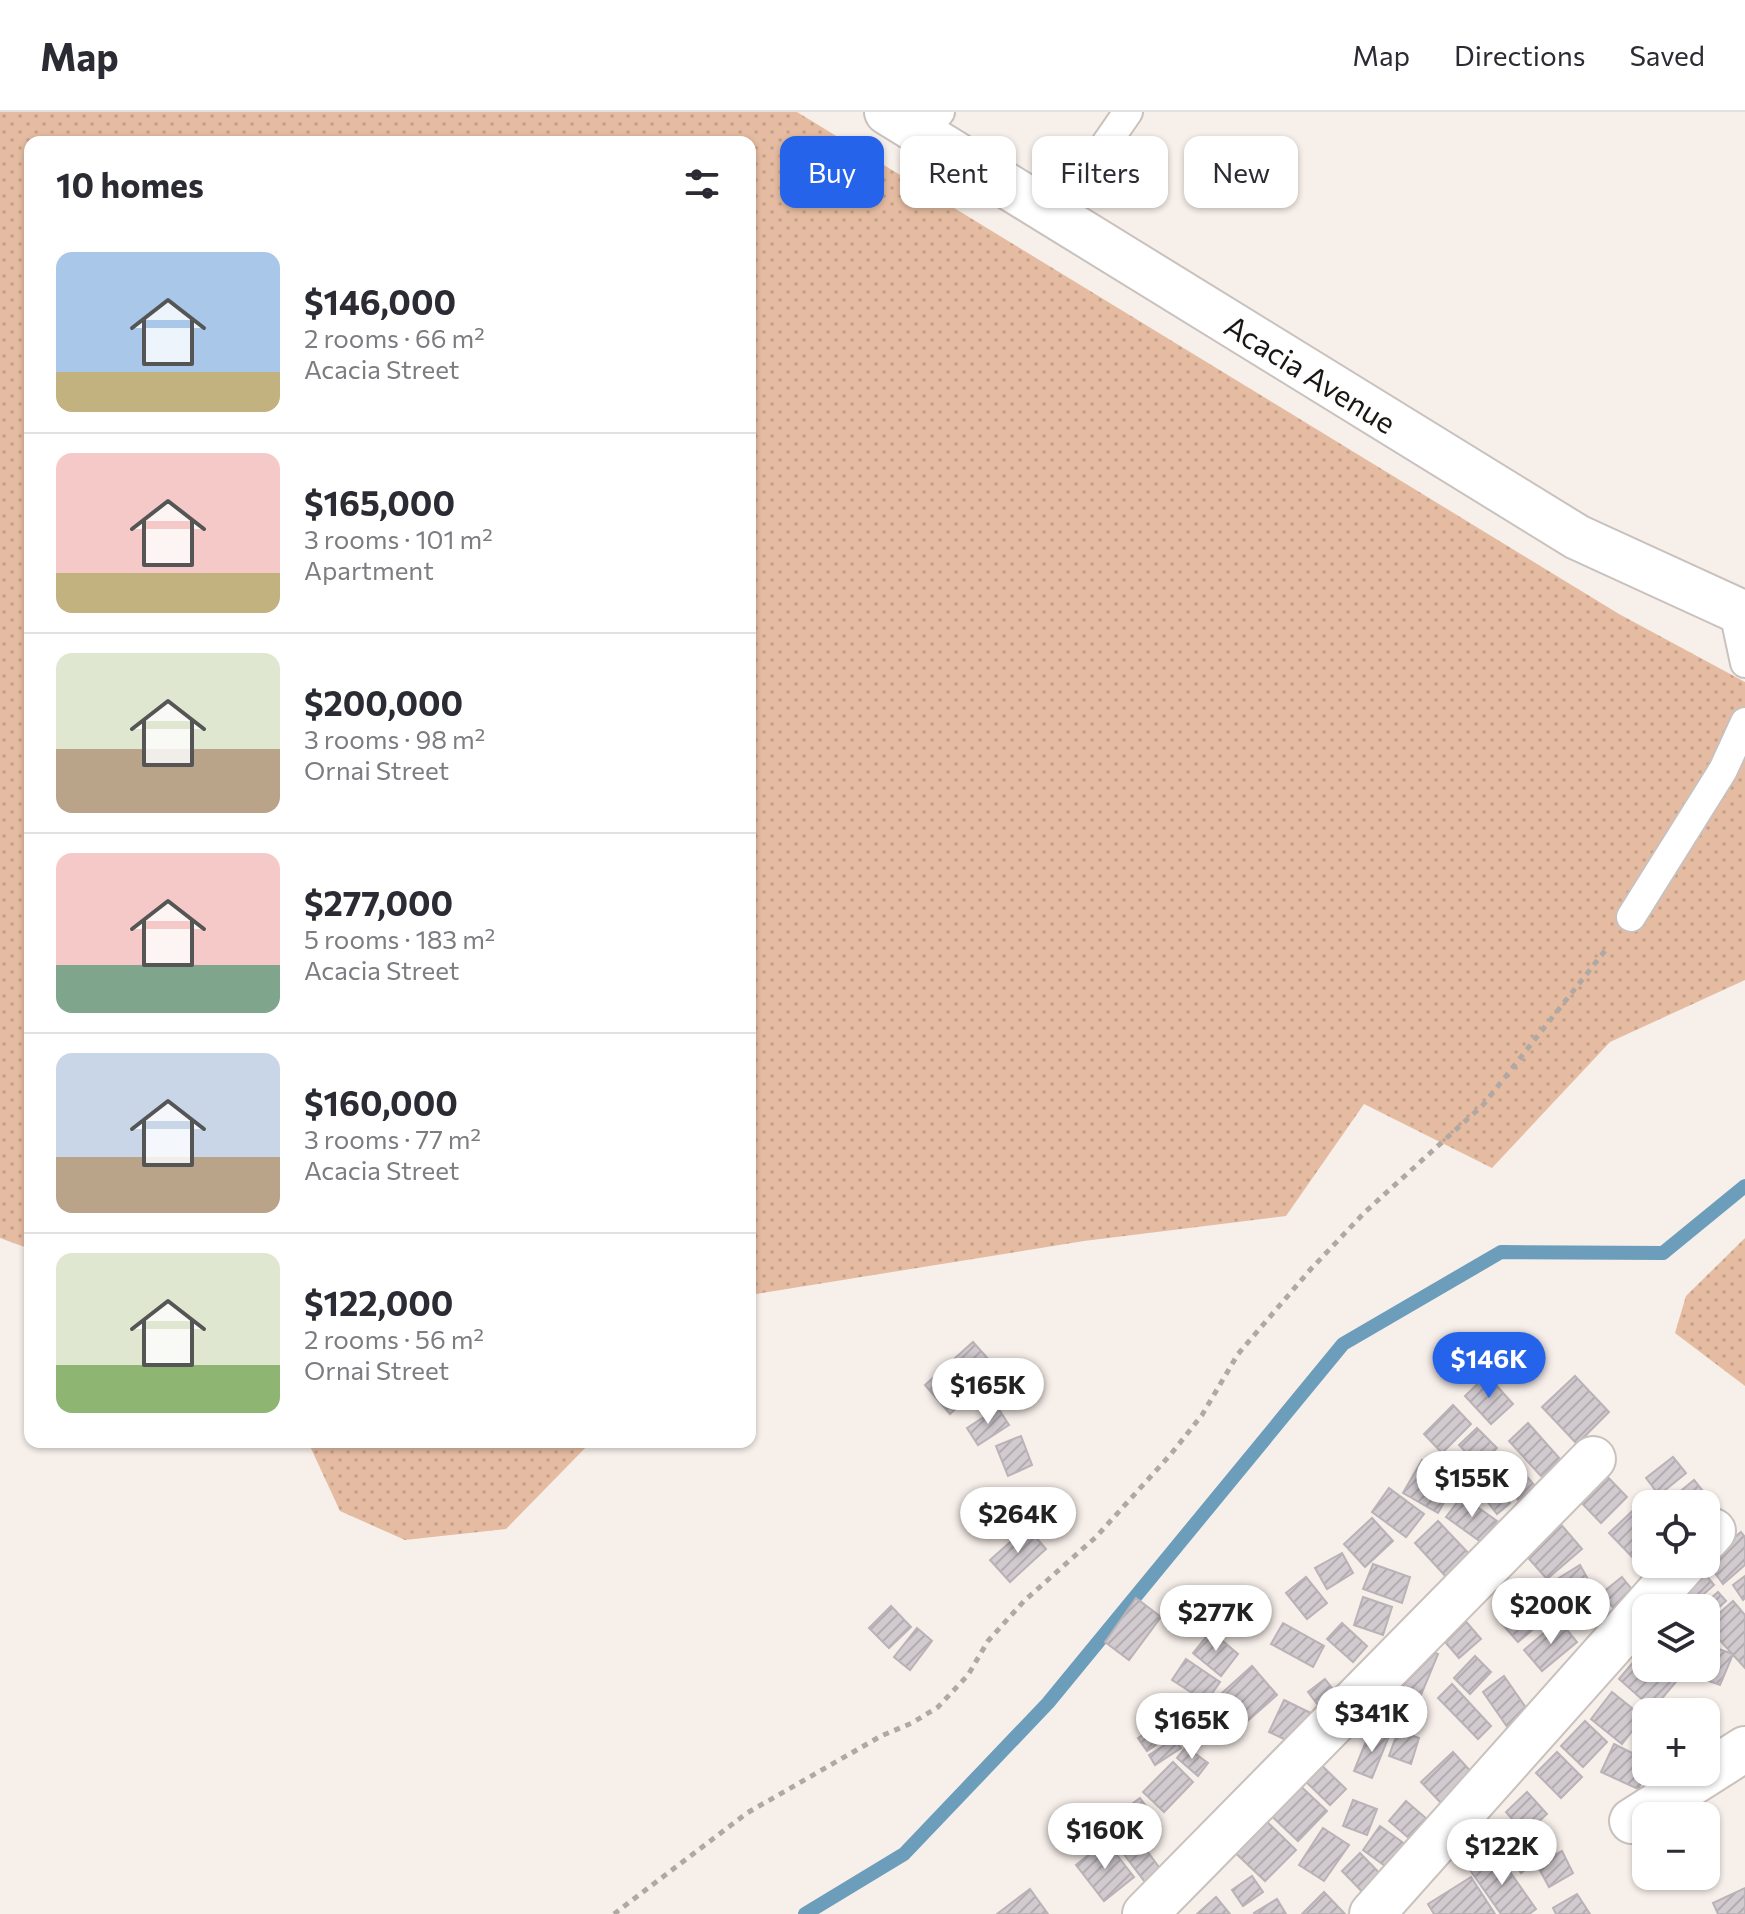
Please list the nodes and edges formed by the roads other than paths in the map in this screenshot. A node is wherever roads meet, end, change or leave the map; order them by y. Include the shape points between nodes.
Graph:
1 (1128, 112) edge
2 (917, 119) edge
3 (1056, 216) junction
4 (1741, 606) edge
5 (1745, 663) edge
6 (1745, 722) edge
7 (1631, 917) road end
8 (1593, 1459) dead end
9 (1672, 1578) edge
10 (1745, 1749) edge
11 (1662, 1802) edge
12 (1145, 1914) edge
13 (1372, 1914) edge

1 - 3 lane
2 - 3 street, Acacia Avenue
3 - 4 street, Acacia Avenue via 1577,537
4 - 5 lane
6 - 7 lane via 1723,770
8 - 12 street
9 - 13 street
10 - 11 street

